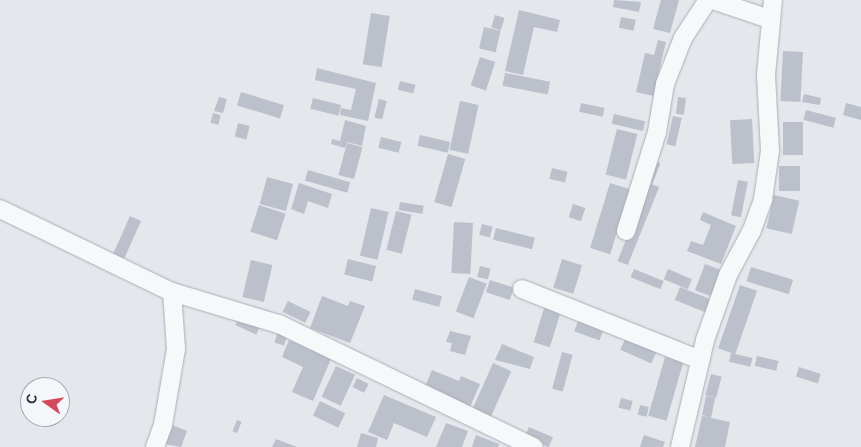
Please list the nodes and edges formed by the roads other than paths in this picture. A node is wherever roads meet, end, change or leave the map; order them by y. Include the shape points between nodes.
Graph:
1 (708, 0) edge
2 (713, 0) edge
3 (773, 0) edge
4 (769, 19) junction
5 (0, 209) edge
6 (626, 231) dead end
7 (522, 289) dead end
8 (172, 292) junction
9 (700, 360) junction
10 (155, 447) edge
11 (534, 447) edge
12 (680, 447) edge

1 - 6 street via 683,38 665,84 657,132
2 - 4 street
3 - 4 street
4 - 9 street via 766,75 770,151 763,199 752,230 728,275
5 - 8 street
7 - 9 street
8 - 10 street via 176,349 163,425
8 - 11 street via 279,324
9 - 12 street

